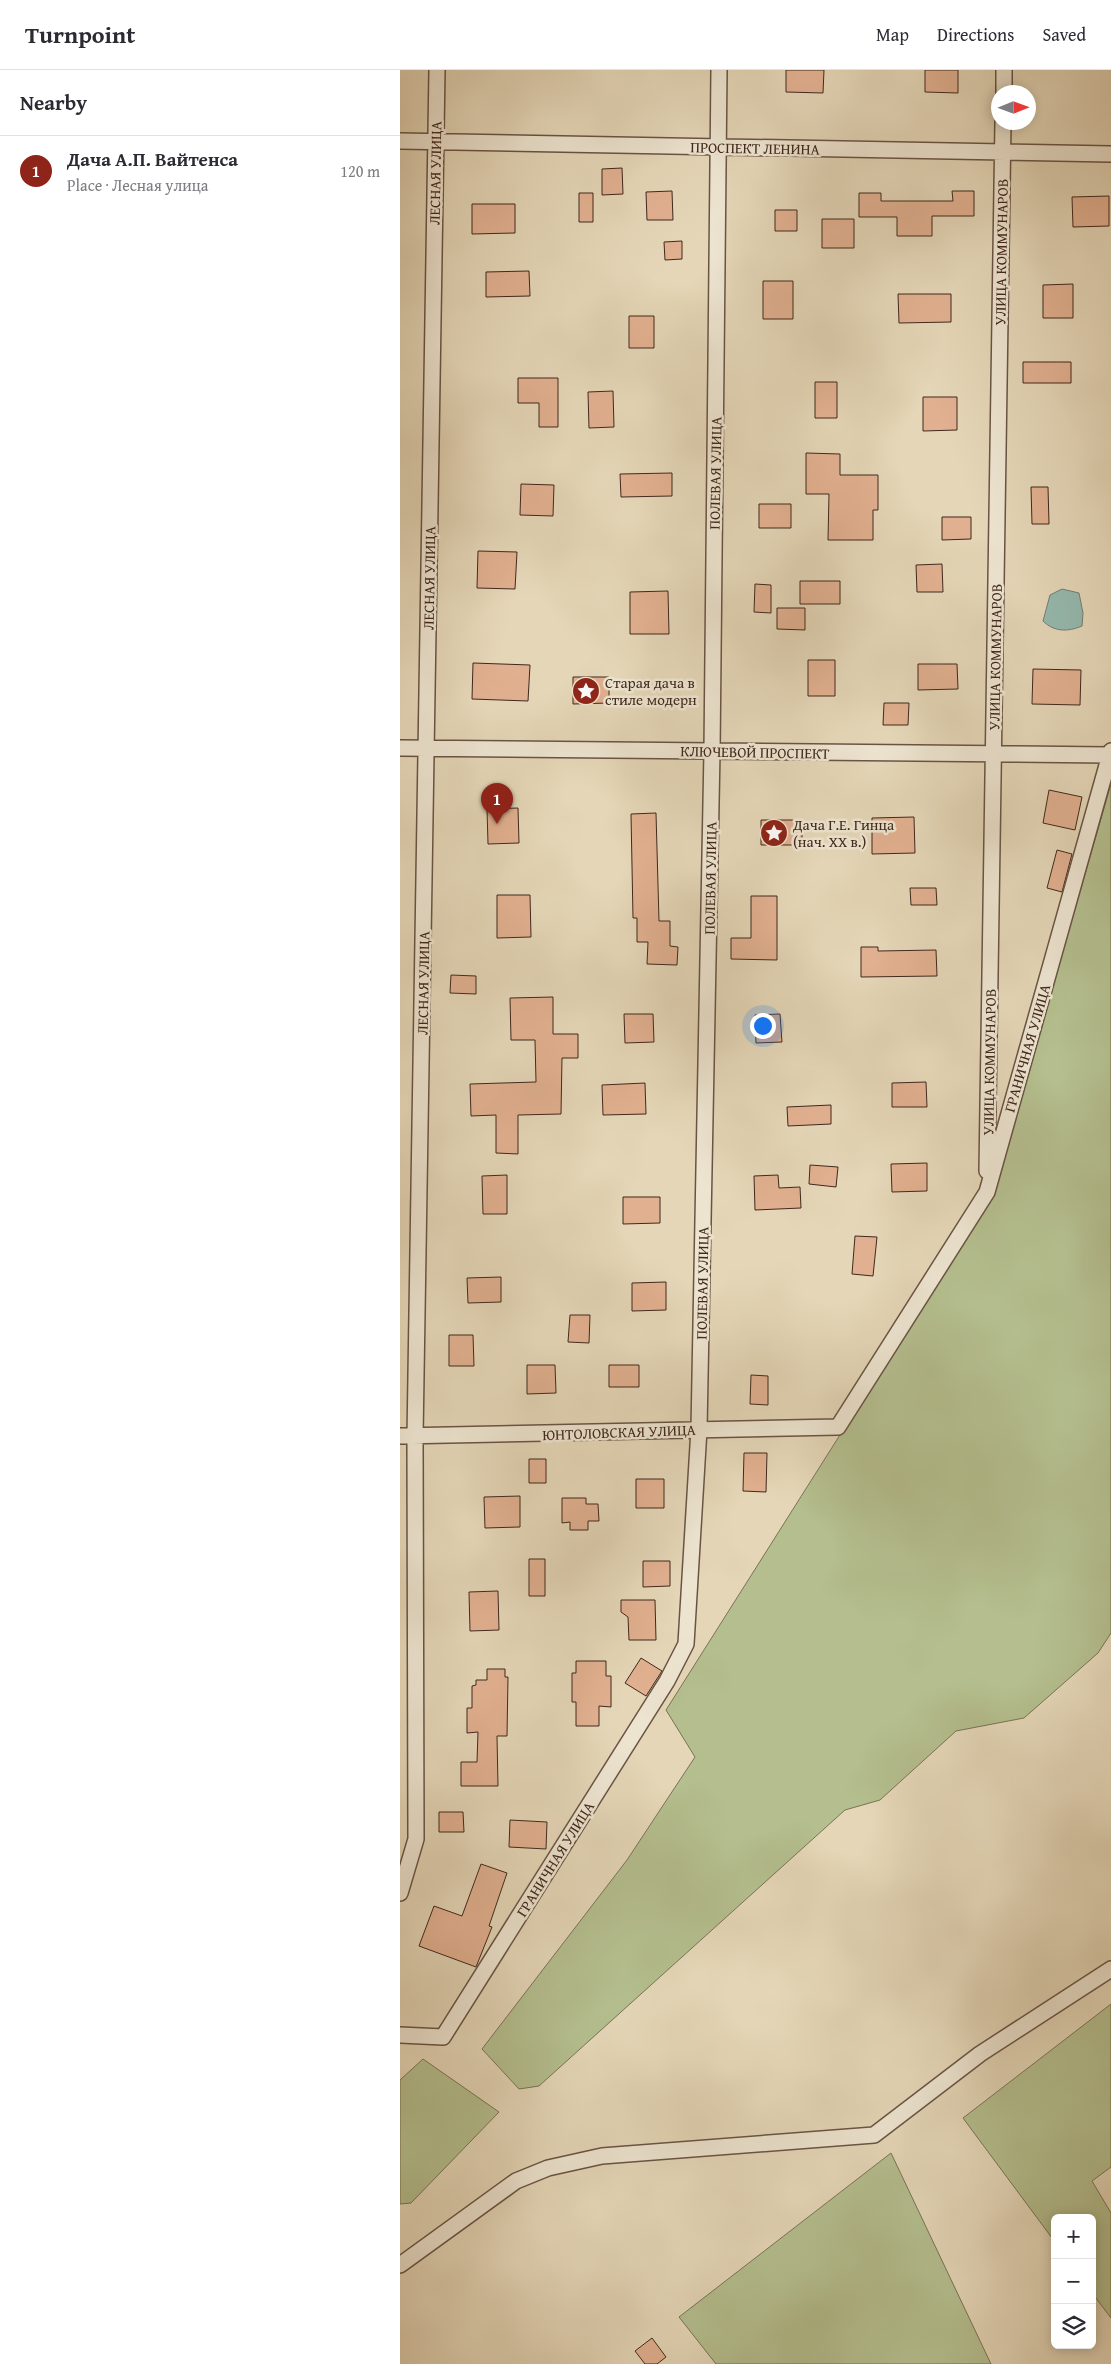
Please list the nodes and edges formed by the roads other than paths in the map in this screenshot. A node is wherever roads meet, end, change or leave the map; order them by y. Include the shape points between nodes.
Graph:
1 (437, 70) edge
2 (720, 70) edge
3 (1004, 70) edge
4 (1004, 85) edge
5 (1003, 130) edge
6 (400, 141) edge
7 (436, 142) junction
8 (718, 147) junction
9 (1003, 152) junction
10 (1111, 154) edge
11 (400, 748) edge
12 (427, 749) junction
13 (712, 752) junction
14 (1110, 753) edge
15 (994, 754) junction
16 (987, 1192) junction
17 (838, 1427) joint
18 (699, 1429) junction
19 (400, 1436) edge
20 (416, 1437) junction
21 (667, 1681) joint
22 (400, 1893) edge
23 (1111, 1968) edge
24 (400, 2034) edge
25 (400, 2265) edge

1 - 7 street, ЛЕСНАЯ УЛИЦА
2 - 8 street, ПОЛЕВАЯ УЛИЦА
3 - 4 street
5 - 9 street, УЛИЦА КОММУНАРОВ
6 - 7 street, ПРОСПЕКТ ЛЕНИНА
7 - 8 street, ПРОСПЕКТ ЛЕНИНА
7 - 12 street, ЛЕСНАЯ УЛИЦА
8 - 9 street, ПРОСПЕКТ ЛЕНИНА
8 - 13 street, ПОЛЕВАЯ УЛИЦА
9 - 10 street, ПРОСПЕКТ ЛЕНИНА
9 - 15 street, УЛИЦА КОММУНАРОВ
11 - 12 street, КЛЮЧЕВОЙ ПРОСПЕКТ
12 - 13 street, КЛЮЧЕВОЙ ПРОСПЕКТ
12 - 20 street, ЛЕСНАЯ УЛИЦА
13 - 15 street, КЛЮЧЕВОЙ ПРОСПЕКТ
13 - 18 street, ПОЛЕВАЯ УЛИЦА
14 - 15 street, КЛЮЧЕВОЙ ПРОСПЕКТ
14 - 16 street, ГРАНИЧНАЯ УЛИЦА
15 - 16 street, УЛИЦА КОММУНАРОВ
16 - 17 street, ГРАНИЧНАЯ УЛИЦА
17 - 18 street, ЮНТОЛОВСКАЯ УЛИЦА
18 - 20 street, ЮНТОЛОВСКАЯ УЛИЦА
18 - 21 street, ПОЛЕВАЯ УЛИЦА via 686,1644
19 - 20 street, ЮНТОЛОВСКАЯ УЛИЦА
20 - 22 street, ЛЕСНАЯ УЛИЦА via 416,1839
21 - 24 street, ГРАНИЧНАЯ УЛИЦА via 443,2038
23 - 25 street via 980,2054 874,2135 602,2156 548,2168 516,2180

